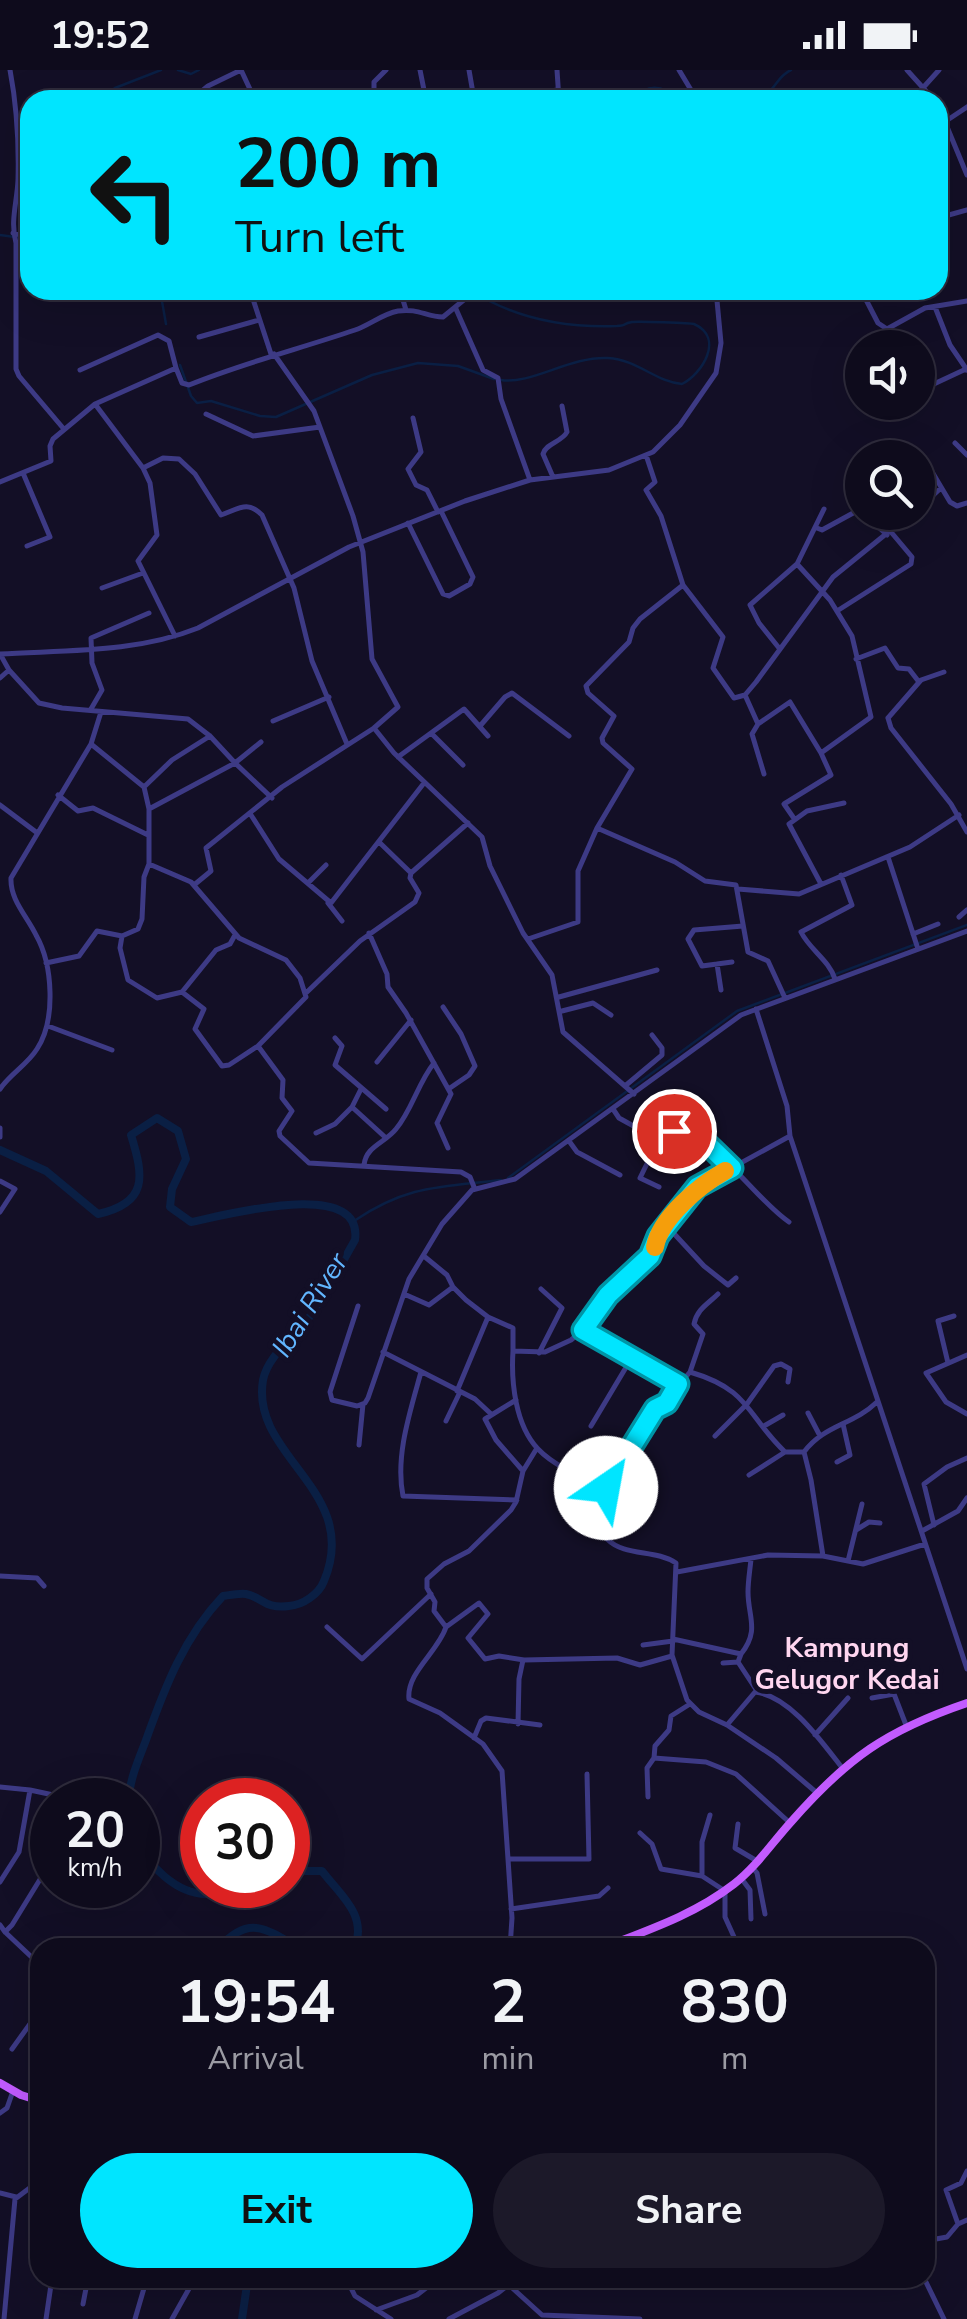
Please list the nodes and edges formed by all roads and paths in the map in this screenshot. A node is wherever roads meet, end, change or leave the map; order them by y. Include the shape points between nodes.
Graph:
1 (10, 70) edge
2 (557, 70) edge
3 (906, 70) edge
4 (939, 70) edge
5 (924, 89) joint
6 (203, 90) edge
7 (250, 90) edge
8 (558, 90) edge
9 (948, 127) edge
10 (967, 174) edge
11 (15, 238) junction
12 (20, 238) edge
13 (253, 300) edge
14 (403, 300) edge
15 (466, 300) edge
16 (717, 300) edge
17 (866, 300) edge
18 (967, 301) edge
19 (935, 306) junction
20 (456, 309) junction
21 (406, 310) junction
22 (259, 320) junction
23 (199, 337) dead end
24 (272, 355) junction
25 (176, 368) junction
26 (80, 370) dead end
27 (966, 370) edge
28 (935, 384) edge
29 (95, 404) junction
30 (562, 406) dead end
31 (206, 414) dead end
32 (412, 418) dead end
33 (320, 426) junction
34 (64, 428) junction
35 (955, 443) dead end
36 (646, 455) junction
37 (967, 455) edge
38 (143, 468) junction
39 (23, 473) junction
40 (935, 476) edge
41 (553, 477) junction
42 (530, 480) junction
43 (0, 482) edge
44 (942, 488) junction
45 (935, 494) edge
46 (967, 503) edge
47 (824, 509) dead end
48 (440, 511) junction
49 (408, 523) junction
50 (817, 528) junction
51 (894, 530) edge
52 (889, 534) junction
53 (361, 541) junction
54 (27, 546) dead end
55 (796, 564) junction
56 (143, 573) junction
57 (290, 577) junction
58 (684, 584) junction
59 (102, 588) dead end
60 (822, 592) junction
61 (837, 611) junction
62 (148, 614) dead end
63 (175, 636) junction
64 (91, 648) junction
65 (780, 649) junction
66 (0, 654) edge
67 (856, 658) junction
68 (9, 670) junction
69 (944, 672) dead end
70 (0, 678) edge
71 (919, 682) junction
72 (745, 695) junction
73 (329, 697) junction
74 (91, 709) junction
75 (102, 712) junction
76 (871, 718) junction
77 (888, 718) junction
78 (273, 721) dead end
79 (758, 724) junction
80 (480, 726) junction
81 (374, 728) junction
82 (432, 734) junction
83 (210, 736) junction
84 (488, 736) dead end
85 (569, 736) dead end
86 (262, 742) dead end
87 (91, 744) junction
88 (347, 744) junction
89 (821, 753) junction
90 (398, 757) junction
91 (235, 763) junction
92 (463, 765) dead end
93 (764, 774) dead end
94 (424, 783) junction
95 (144, 787) junction
96 (58, 794) junction
97 (272, 798) junction
98 (844, 803) dead end
99 (0, 804) edge
100 (149, 810) junction
101 (251, 815) junction
102 (959, 815) junction
103 (793, 818) junction
104 (468, 824) junction
105 (598, 828) junction
106 (36, 832) junction
107 (967, 832) edge
108 (148, 834) junction
109 (379, 842) junction
110 (888, 857) junction
111 (149, 864) junction
112 (326, 865) dead end
113 (411, 873) junction
114 (841, 874) junction
115 (308, 883) junction
116 (821, 884) junction
117 (194, 885) junction
118 (738, 889) junction
119 (328, 903) junction
120 (967, 910) edge
121 (959, 916) dead end
122 (342, 921) dead end
123 (938, 924) dead end
124 (743, 926) junction
125 (967, 932) edge
126 (370, 933) junction
127 (235, 934) junction
128 (122, 936) junction
129 (914, 937) junction
130 (527, 940) junction
131 (918, 949) junction
132 (732, 962) dead end
133 (46, 963) junction
134 (717, 964) junction
135 (657, 970) dead end
136 (834, 975) junction
137 (721, 990) dead end
138 (182, 992) junction
139 (307, 992) junction
140 (558, 997) junction
141 (785, 998) junction
142 (442, 1007) dead end
143 (756, 1009) junction
144 (562, 1011) junction
145 (611, 1015) dead end
146 (411, 1020) junction
147 (48, 1026) junction
148 (652, 1035) dead end
149 (335, 1038) dead end
150 (258, 1046) junction
151 (112, 1050) dead end
152 (377, 1062) dead end
153 (434, 1064) junction
154 (362, 1088) junction
155 (449, 1089) junction
156 (0, 1090) edge
157 (629, 1090) junction
158 (352, 1107) junction
159 (386, 1109) dead end
160 (613, 1109) junction
161 (0, 1128) edge
162 (316, 1133) dead end
163 (790, 1136) junction
164 (0, 1137) edge
165 (386, 1138) junction
166 (658, 1139) junction
167 (569, 1141) junction
168 (448, 1148) dead end
169 (364, 1166) junction
170 (732, 1168) junction
171 (620, 1176) dead end
172 (0, 1181) edge
173 (474, 1185) junction
174 (658, 1188) dead end
175 (0, 1212) edge
176 (790, 1222) dead end
177 (666, 1226) junction
178 (424, 1256) junction
179 (736, 1278) dead end
180 (452, 1287) junction
181 (541, 1289) dead end
182 (404, 1294) junction
183 (718, 1294) dead end
184 (358, 1306) dead end
185 (954, 1316) dead end
186 (488, 1317) junction
187 (583, 1330) junction
188 (513, 1351) junction
189 (383, 1352) junction
190 (538, 1353) junction
191 (967, 1356) edge
192 (630, 1359) junction
193 (948, 1364) junction
194 (421, 1372) junction
195 (690, 1372) junction
196 (788, 1382) dead end
197 (678, 1384) junction
198 (458, 1392) junction
199 (517, 1399) junction
200 (878, 1400) junction
201 (364, 1404) junction
202 (747, 1404) junction
203 (490, 1413) junction
204 (808, 1413) dead end
205 (967, 1414) edge
206 (783, 1416) dead end
207 (446, 1421) dead end
208 (842, 1424) junction
209 (591, 1426) dead end
210 (764, 1426) junction
211 (819, 1434) junction
212 (715, 1436) dead end
213 (359, 1445) dead end
214 (537, 1448) junction
215 (785, 1452) junction
216 (804, 1452) junction
217 (967, 1458) edge
218 (837, 1462) dead end
219 (523, 1472) junction
220 (750, 1475) dead end
221 (606, 1488) junction
222 (967, 1498) edge
223 (517, 1500) junction
224 (862, 1504) dead end
225 (880, 1523) dead end
226 (928, 1528) junction
227 (854, 1532) junction
228 (925, 1544) junction
229 (823, 1556) junction
230 (751, 1559) junction
231 (848, 1561) junction
232 (677, 1572) junction
233 (0, 1576) edge
234 (44, 1586) dead end
235 (431, 1594) junction
236 (326, 1627) dead end
237 (446, 1627) junction
238 (673, 1640) junction
239 (643, 1645) dead end
240 (741, 1654) junction
241 (672, 1656) junction
242 (523, 1660) junction
243 (738, 1662) junction
244 (723, 1663) dead end
245 (967, 1669) edge
246 (757, 1691) junction
247 (848, 1698) dead end
248 (872, 1698) dead end
249 (967, 1703) edge
250 (690, 1704) junction
251 (518, 1724) junction
252 (540, 1725) dead end
253 (727, 1725) junction
254 (906, 1726) junction
255 (815, 1735) junction
256 (474, 1738) junction
257 (654, 1758) junction
258 (843, 1769) junction
259 (587, 1774) dead end
260 (0, 1787) edge
261 (30, 1790) joint
262 (817, 1793) junction
263 (648, 1797) dead end
264 (710, 1814) dead end
265 (790, 1823) junction
266 (738, 1824) dead end
267 (640, 1833) dead end
268 (508, 1859) junction
269 (755, 1867) junction
270 (702, 1876) junction
271 (742, 1879) junction
272 (0, 1882) edge
273 (608, 1888) dead end
274 (725, 1891) junction
275 (30, 1895) edge
276 (511, 1909) junction
277 (766, 1914) dead end
278 (751, 1919) dead end
279 (0, 1925) edge
280 (6, 1932) junction
281 (640, 1933) junction
282 (510, 1938) edge
283 (627, 1938) edge
284 (641, 1938) edge
285 (735, 1938) edge
286 (30, 1956) edge
287 (30, 2024) edge
288 (12, 2048) dead end
289 (0, 2082) edge
290 (13, 2091) junction
291 (30, 2097) edge
292 (0, 2113) edge
293 (967, 2172) edge
294 (30, 2189) edge
295 (0, 2192) edge
296 (16, 2197) junction
297 (967, 2220) edge
298 (958, 2224) junction
299 (935, 2239) edge
300 (51, 2288) edge
301 (86, 2288) edge
302 (144, 2288) edge
303 (189, 2288) edge
304 (352, 2288) edge
305 (425, 2288) edge
306 (506, 2288) edge
307 (512, 2288) edge
308 (929, 2288) edge
309 (83, 2304) dead end
310 (376, 2310) junction
311 (4, 2319) edge
312 (46, 2319) edge
313 (135, 2319) edge
314 (172, 2319) edge
315 (392, 2319) edge
316 (449, 2319) edge
317 (640, 2319) edge
318 (944, 2319) edge

1 - 11 street via 18,114
2 - 8 street
3 - 5 street
4 - 5 street
6 - 7 street via 241,70
9 - 10 street
11 - 12 street
11 - 34 street via 17,372
13 - 22 street
14 - 21 street
15 - 20 street
16 - 36 street via 716,373 669,438
17 - 19 street via 888,329
18 - 19 street
19 - 27 street
20 - 21 street via 440,318
20 - 42 street via 483,370 498,378
21 - 24 street
22 - 23 street
22 - 24 street
24 - 25 street via 187,385
24 - 33 street
25 - 26 street via 169,341 158,336
25 - 29 street
27 - 28 street
29 - 34 street
29 - 38 street
30 - 41 street via 568,432 543,454
31 - 33 street via 253,436
32 - 48 street via 420,452 408,469
33 - 53 street
34 - 39 street via 50,444 51,461
35 - 37 street
36 - 41 street via 609,470
36 - 58 street via 655,482 646,490
38 - 56 street via 158,535 138,558
38 - 57 street via 179,459 221,515 254,506
39 - 43 street
39 - 54 street via 50,537
40 - 44 street
41 - 42 street
42 - 48 street
44 - 45 street
44 - 46 street via 954,505
47 - 50 street
48 - 49 street
48 - 49 street via 473,577 449,596
49 - 53 street
50 - 52 street via 852,512
50 - 55 street
51 - 52 street
52 - 60 street via 836,573
52 - 61 street via 911,564
53 - 57 street
53 - 81 street via 371,613 368,643 398,707
55 - 60 street
55 - 65 street via 750,605
56 - 59 street
56 - 63 street
57 - 63 street
57 - 73 street via 311,658
58 - 72 street via 723,637 714,671 731,697
58 - 105 street via 640,619 629,642 585,688 614,716 603,743 632,769
60 - 61 street
60 - 65 street
61 - 67 street
62 - 64 street via 94,636
63 - 64 street
64 - 66 street
64 - 74 street via 102,687
65 - 72 street
66 - 68 street
67 - 71 street via 884,648
67 - 76 street
68 - 70 street
68 - 74 street via 39,703
69 - 71 street
71 - 77 street
72 - 79 street
73 - 78 street
73 - 88 street
74 - 75 street
75 - 83 street via 184,718
75 - 87 street
76 - 77 street
76 - 89 street
77 - 102 street
79 - 89 street via 790,702
79 - 93 street via 752,734
80 - 82 street via 464,709
80 - 84 street
80 - 85 street via 512,693
81 - 88 street
81 - 90 street
82 - 90 street
82 - 92 street
83 - 91 street
83 - 95 street
86 - 91 street
87 - 95 street
87 - 96 street
88 - 97 street
89 - 103 street via 832,772 784,804
90 - 94 street
91 - 97 street
91 - 100 street
94 - 104 street
94 - 109 street
95 - 100 street
96 - 106 street
96 - 108 street via 78,812 92,808
97 - 101 street
98 - 103 street
99 - 106 street
100 - 108 street
101 - 115 street via 275,854
101 - 117 street via 206,848 211,871
102 - 107 street
102 - 110 street
103 - 116 street via 789,826
104 - 113 street
104 - 130 street via 484,839 490,866
105 - 118 street via 705,882
105 - 130 street via 577,875 578,922
106 - 133 street via 11,885
108 - 111 street
109 - 113 street
109 - 119 street
110 - 114 street
110 - 129 street
111 - 117 street
111 - 128 street via 141,923
112 - 115 street
113 - 126 street via 417,900
114 - 116 street
114 - 136 street via 852,904 801,932
115 - 119 street
116 - 118 street via 793,896
117 - 127 street
118 - 124 street
119 - 122 street
120 - 121 street
123 - 129 street
124 - 134 street via 691,932 697,961
124 - 141 street via 748,952 766,959
125 - 131 street
126 - 139 street
126 - 146 street via 388,987
127 - 138 street
127 - 139 street via 286,960
128 - 133 street via 96,931 79,956
128 - 138 street via 130,982 162,999
129 - 131 street
130 - 140 street via 552,975
131 - 136 street
132 - 134 street
133 - 147 street
134 - 137 street
135 - 140 street
136 - 141 street
138 - 150 street via 204,1009 195,1029 222,1066
139 - 150 street
140 - 144 street
141 - 143 street
142 - 155 street via 475,1066
143 - 157 street
143 - 163 street
144 - 145 street via 593,1004
144 - 157 street via 568,1038
146 - 152 street
146 - 153 street
147 - 151 street
147 - 156 street via 34,1054
148 - 157 street via 662,1055
149 - 154 street via 342,1046 335,1065
150 - 169 street via 283,1080 281,1095 292,1110 280,1136 309,1163
153 - 155 street
153 - 165 street
154 - 158 street
154 - 159 street
155 - 168 street via 451,1100 438,1123
157 - 160 street
158 - 162 street
158 - 165 street
160 - 166 street
160 - 167 street
161 - 164 street
163 - 170 street
163 - 200 street
165 - 169 street via 368,1151
166 - 170 street via 674,1131 701,1138
166 - 174 street via 640,1178
167 - 171 street
167 - 173 street via 515,1179
169 - 173 street via 461,1172
170 - 176 street
170 - 177 street via 697,1187
172 - 175 street via 14,1189
173 - 178 street
177 - 179 street via 728,1286
177 - 187 street via 650,1256
178 - 180 street
178 - 182 street
180 - 182 street via 429,1305
180 - 186 street
181 - 190 street via 562,1308
182 - 189 street
183 - 195 street via 694,1324 704,1334
184 - 201 street via 330,1392 332,1400
185 - 193 street via 938,1321
186 - 188 street via 513,1328
186 - 198 street
187 - 190 street
187 - 192 street
188 - 190 street
188 - 199 street
189 - 194 street
189 - 201 street
191 - 193 street
192 - 197 street
192 - 209 street
193 - 205 street via 926,1372 946,1402
194 - 198 street
194 - 223 street via 400,1470 403,1496
195 - 197 street
195 - 202 street via 717,1381
196 - 202 street via 791,1371 777,1364
197 - 221 street
198 - 203 street
198 - 207 street
199 - 203 street
199 - 214 street
200 - 208 street
200 - 226 street
201 - 213 street
202 - 210 street
202 - 212 street
203 - 219 street via 490,1430
204 - 211 street
206 - 210 street
208 - 211 street
208 - 218 street via 850,1455
210 - 215 street
211 - 216 street
214 - 219 street
214 - 221 street
215 - 216 street
215 - 220 street
216 - 229 street
217 - 226 street via 924,1484
219 - 223 street
221 - 232 street via 610,1543 673,1560
222 - 226 street
223 - 235 street via 469,1551 428,1577
224 - 227 street
225 - 227 street
226 - 228 street
227 - 231 street
228 - 231 street via 867,1564
228 - 245 street
229 - 230 street
229 - 231 street
230 - 232 street
230 - 240 street via 751,1636
232 - 238 street
233 - 234 street via 36,1578
235 - 236 street via 362,1659
235 - 237 street
237 - 242 street via 480,1602 488,1614 468,1641 485,1659
237 - 256 street via 408,1694
238 - 239 street
238 - 240 street
238 - 241 street
240 - 243 street
241 - 242 street via 637,1665 617,1658
241 - 250 street
242 - 251 street
243 - 244 street
243 - 246 street
246 - 253 street
246 - 255 street via 779,1700
247 - 255 street
248 - 254 street via 894,1694
249 - 254 main road
250 - 253 street
250 - 257 street via 671,1716
251 - 252 street
251 - 256 street via 484,1719
253 - 262 street
254 - 258 main road
255 - 258 street
256 - 268 street via 503,1776
257 - 263 street via 647,1768
257 - 265 street via 703,1761 736,1774
258 - 262 main road
259 - 268 street via 589,1859
260 - 261 street
261 - 272 street via 18,1852
262 - 265 main road
264 - 270 street
265 - 269 main road
266 - 269 street via 736,1848
267 - 270 street via 661,1869
268 - 276 street
269 - 271 main road
269 - 277 street
270 - 274 street
271 - 274 main road
271 - 278 street via 750,1890
273 - 276 street via 599,1896
274 - 281 main road
274 - 285 street
275 - 280 street
276 - 282 street
279 - 280 street
280 - 286 street
281 - 283 main road
281 - 284 street
287 - 288 street
289 - 290 main road
290 - 291 main road
290 - 292 street
293 - 298 street via 962,2183 946,2190
294 - 296 street
295 - 296 street
296 - 311 street
297 - 298 street
298 - 299 street via 948,2237
300 - 312 street
301 - 309 street
302 - 313 street
303 - 314 street
304 - 310 street
305 - 310 street
306 - 316 street
307 - 317 street via 542,2316
308 - 318 street
310 - 315 street

